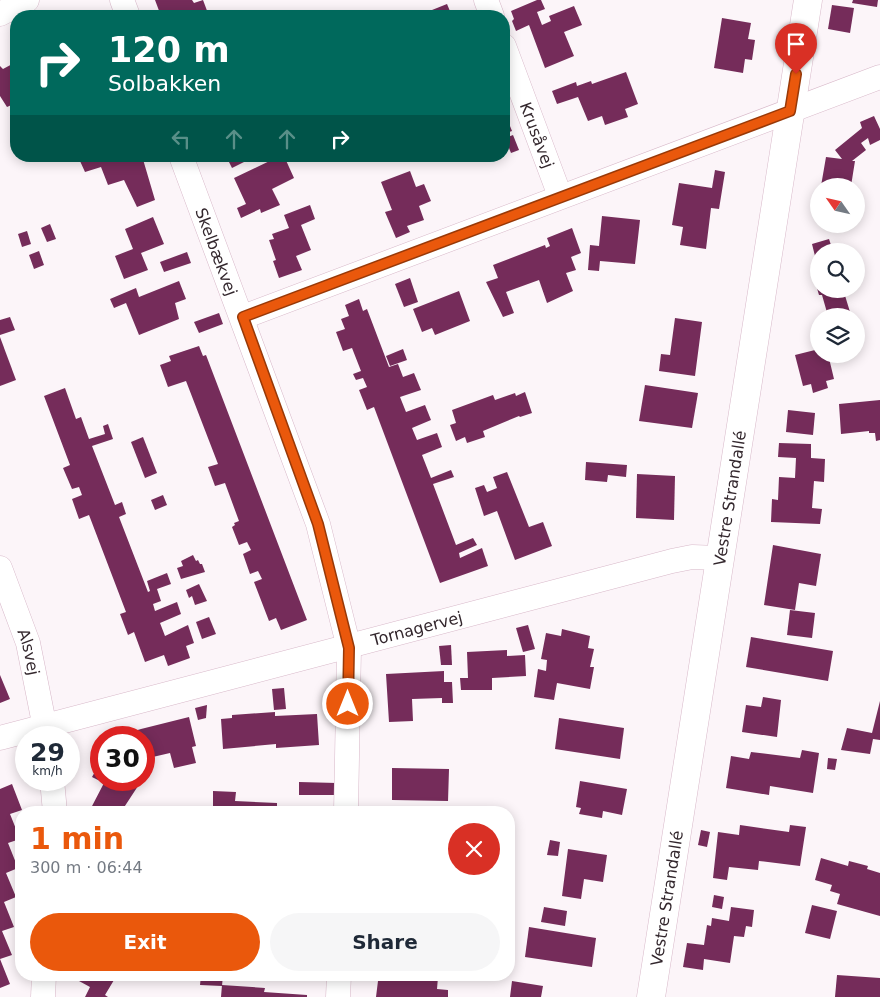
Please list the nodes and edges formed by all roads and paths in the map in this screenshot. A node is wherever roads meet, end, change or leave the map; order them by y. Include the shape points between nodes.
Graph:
1 (27, 0) edge
2 (808, 0) edge
3 (0, 14) edge
4 (510, 62) edge
5 (880, 77) edge
6 (790, 111) junction
7 (184, 162) edge
8 (560, 196) junction
9 (243, 317) junction
10 (719, 558) junction
11 (0, 568) edge
12 (349, 648) junction
13 (45, 726) edge
14 (68, 726) edge
15 (15, 736) edge
16 (0, 738) edge
17 (53, 791) edge
18 (54, 806) edge
19 (346, 806) edge
20 (43, 981) edge
21 (339, 981) edge
22 (42, 997) edge
23 (338, 997) edge
24 (651, 997) edge

1 - 3 street
2 - 6 street, Vestre Strandallé
4 - 8 street, Krusåvej
5 - 6 street
6 - 8 street
6 - 10 street, Vestre Strandallé
7 - 9 street, Skelbækvej
8 - 9 street
9 - 12 street, Skelbækvej via 318,524
10 - 12 street, Tornagervej via 672,561
10 - 24 street, Vestre Strandallé
11 - 13 street, Alsvej via 28,642
12 - 14 street, Tornagervej
12 - 19 street, Skelbækvej
15 - 16 street, Tornagervej
17 - 18 street
20 - 22 street
21 - 23 street

